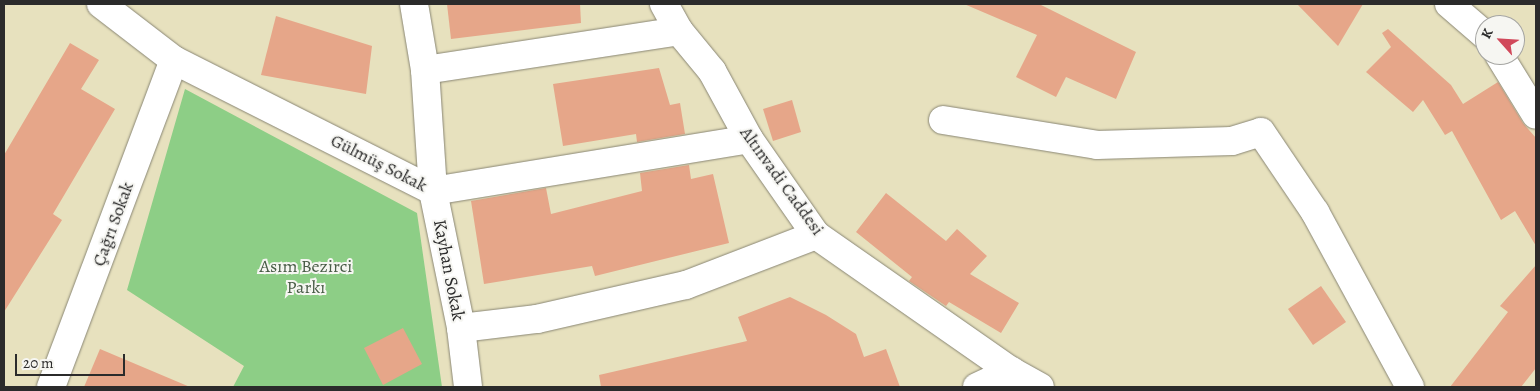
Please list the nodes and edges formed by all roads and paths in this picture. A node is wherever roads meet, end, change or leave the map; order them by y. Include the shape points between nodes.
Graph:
1 (101, 4) edge
2 (414, 4) edge
3 (664, 4) edge
4 (1449, 4) edge
5 (1475, 26) edge
6 (679, 32) junction
7 (174, 60) junction
8 (1505, 65) edge
9 (425, 70) junction
10 (1536, 115) edge
11 (943, 120) dead end
12 (749, 139) junction
13 (433, 191) junction
14 (816, 235) junction
15 (461, 328) junction
16 (1012, 371) junction
17 (51, 387) edge
18 (468, 387) edge
19 (977, 387) edge
20 (1040, 387) edge
21 (1410, 387) edge

1 - 7 street, Gülmüş Sokak
2 - 9 street, Kayhan Sokak
3 - 6 street, Altınvadi Caddesi
4 - 5 street
6 - 9 street
6 - 12 street, Altınvadi Caddesi via 712,71
7 - 13 street, Gülmüş Sokak
7 - 17 street, Çağrı Sokak
8 - 10 street
9 - 13 street, Kayhan Sokak
11 - 21 street via 1097,145 1232,141 1261,132 1315,212
12 - 13 street, Gülmüş Sokak
12 - 14 street, Altınvadi Caddesi
13 - 15 street, Kayhan Sokak
14 - 15 street via 686,285 536,319
14 - 16 street, Altınvadi Caddesi
15 - 18 street, Kayhan Sokak
16 - 19 street
16 - 20 street, Altınvadi Caddesi

